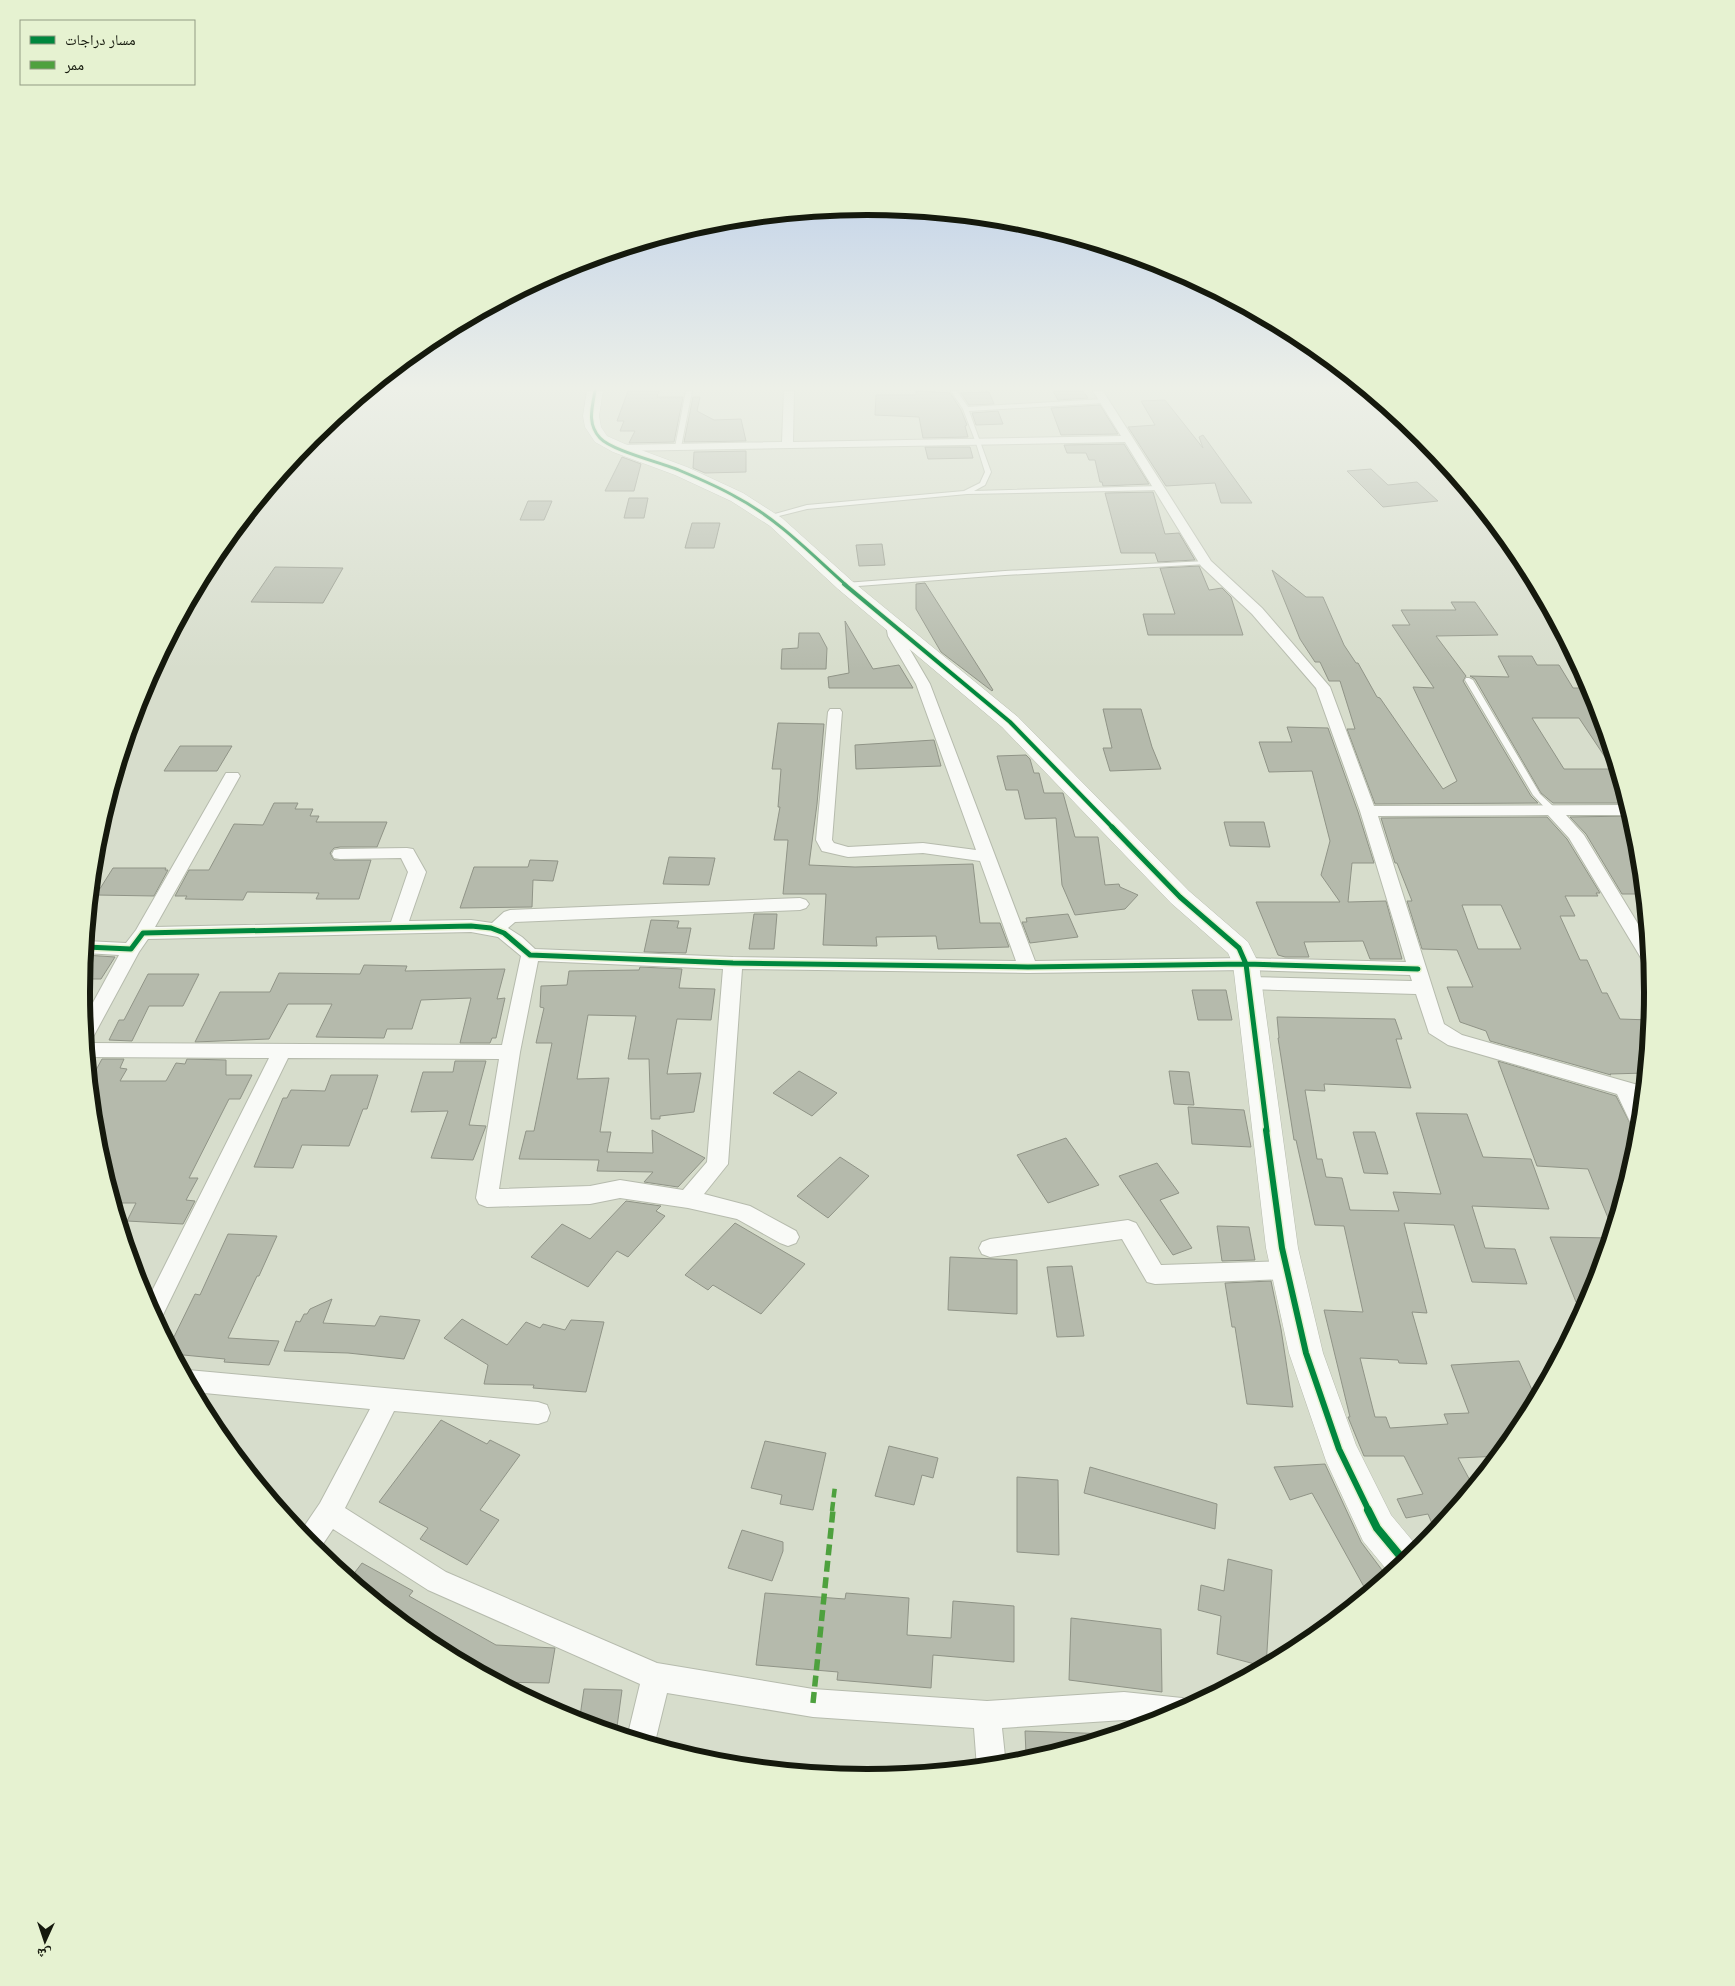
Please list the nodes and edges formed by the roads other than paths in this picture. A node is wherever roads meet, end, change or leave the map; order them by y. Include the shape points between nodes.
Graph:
1 (708, 484) edge
2 (983, 484) edge
3 (1157, 484) edge
4 (1160, 488) junction
5 (965, 493) junction
6 (768, 517) junction
7 (1206, 563) junction
8 (845, 585) junction
9 (894, 625) junction
10 (1469, 680) dead end
11 (836, 712) dead end
12 (232, 776) dead end
13 (1552, 810) junction
14 (1623, 810) edge
15 (1368, 811) junction
16 (340, 854) dead end
17 (987, 857) junction
18 (800, 904) dead end
19 (398, 928) junction
20 (497, 928) junction
21 (143, 933) junction
22 (92, 948) edge
23 (1643, 948) edge
24 (131, 949) junction
25 (530, 955) junction
26 (733, 963) junction
27 (1028, 967) junction
28 (1418, 969) junction
29 (1246, 973) junction
30 (1423, 988) junction
31 (91, 1023) edge
32 (93, 1050) edge
33 (282, 1051) junction
34 (510, 1052) junction
35 (1624, 1087) junction
36 (1638, 1092) edge
37 (1635, 1111) edge
38 (688, 1199) junction
39 (788, 1237) dead end
40 (990, 1248) dead end
41 (1287, 1270) junction
42 (156, 1306) edge
43 (194, 1382) edge
44 (388, 1399) junction
45 (538, 1413) dead end
46 (329, 1512) junction
47 (312, 1537) edge
48 (1402, 1558) edge
49 (656, 1677) junction
50 (1166, 1710) edge
51 (987, 1715) junction
52 (642, 1737) edge
53 (991, 1761) edge

1 - 6 street
2 - 5 lane
3 - 4 street
4 - 5 lane
4 - 7 street
5 - 6 lane via 807,507
6 - 8 street
7 - 8 lane
7 - 15 street via 1257,611 1324,687
8 - 9 street
9 - 17 street via 895,636 923,684
9 - 29 street via 1010,722 1180,897 1238,948
10 - 13 lane via 1537,795
11 - 17 street via 824,840 828,847 848,852 923,848
12 - 21 street
13 - 14 street
13 - 15 street
13 - 23 street via 1576,835
15 - 28 street
16 - 19 street via 407,853 417,872
17 - 27 street
18 - 20 street via 510,916
19 - 20 street
19 - 21 street
20 - 25 street
21 - 24 street
22 - 24 street
24 - 31 street
25 - 26 street
25 - 34 street
26 - 27 street
26 - 38 street via 717,1164
27 - 29 street
28 - 29 street
28 - 30 street
29 - 30 street
29 - 41 street
30 - 35 street via 1436,1028 1455,1040
32 - 33 street
33 - 34 street
33 - 42 street
34 - 38 street via 487,1198 590,1195 620,1189
35 - 36 street
35 - 37 street
38 - 39 street via 742,1212
40 - 41 street via 1128,1229 1154,1275
41 - 48 street via 1306,1353 1340,1450 1377,1528
43 - 44 street
44 - 45 street
44 - 46 street
46 - 47 street
46 - 49 street via 437,1582
49 - 51 street via 813,1702
49 - 52 street
50 - 51 street via 1124,1706
51 - 53 street

